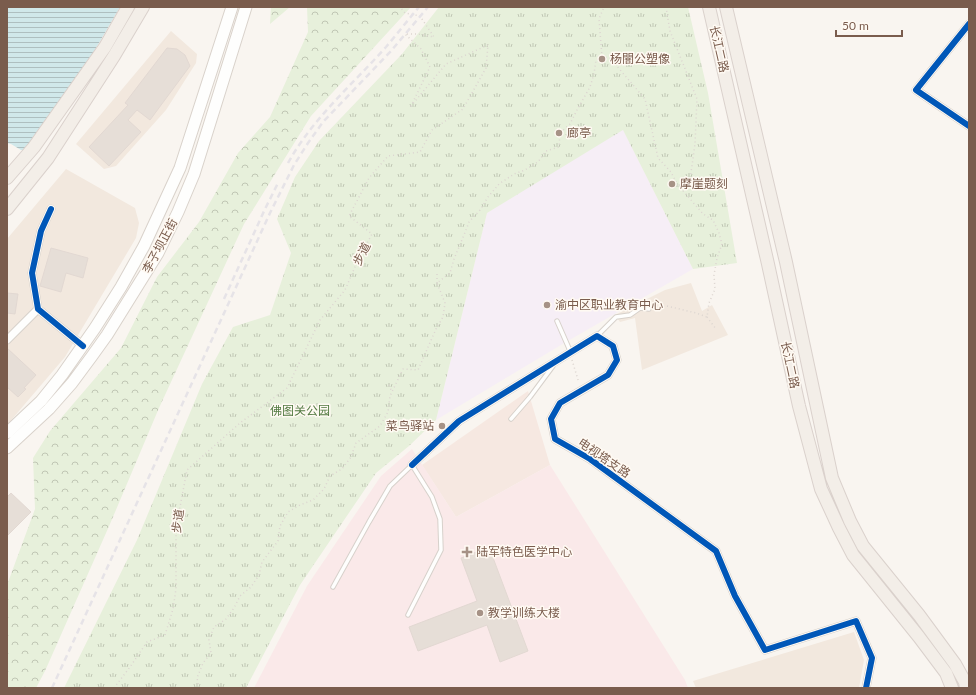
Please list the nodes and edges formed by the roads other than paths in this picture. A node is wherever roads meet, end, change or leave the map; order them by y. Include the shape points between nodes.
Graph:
1 (128, 7) edge
2 (143, 7) edge
3 (232, 7) edge
4 (246, 7) edge
5 (709, 7) edge
6 (726, 7) edge
7 (969, 24) edge
8 (969, 126) edge
9 (7, 178) edge
10 (7, 209) edge
11 (51, 209) dead end
12 (38, 309) junction
13 (649, 309) road end
14 (557, 321) dead end
15 (598, 336) junction
16 (7, 340) edge
17 (83, 346) junction
18 (571, 353) junction
19 (556, 362) junction
20 (511, 418) dead end
21 (7, 433) edge
22 (7, 448) edge
23 (412, 465) junction
24 (333, 587) dead end
25 (408, 615) dead end
26 (866, 688) edge
27 (952, 688) edge
28 (966, 688) edge

1 - 9 main road via 105,47 34,147
2 - 10 main road via 48,158
3 - 17 main road, 李子坝正街 via 180,168 140,253
4 - 22 main road, 李子坝正街 via 194,174 158,253 111,328 72,383 49,409
5 - 27 main road, 长江二路 via 799,406 821,489 853,556 919,637 946,673
6 - 28 main road, 长江二路 via 786,262 832,478 863,546 951,658
7 - 8 street via 916,90
11 - 12 street via 41,232 32,273
12 - 16 street
12 - 17 street
13 - 15 lane via 640,308 630,315 616,317
14 - 18 lane
15 - 18 street
15 - 26 street, 电视塔支路 via 612,346 617,360 608,375 560,403 551,419 555,439 590,460 716,551 735,596 765,650 856,621 872,658
17 - 21 main road, 李子坝正街 via 41,401
18 - 19 street
19 - 20 lane
19 - 23 street via 459,421
23 - 24 lane via 390,486
23 - 25 lane via 432,497 440,519 441,550

